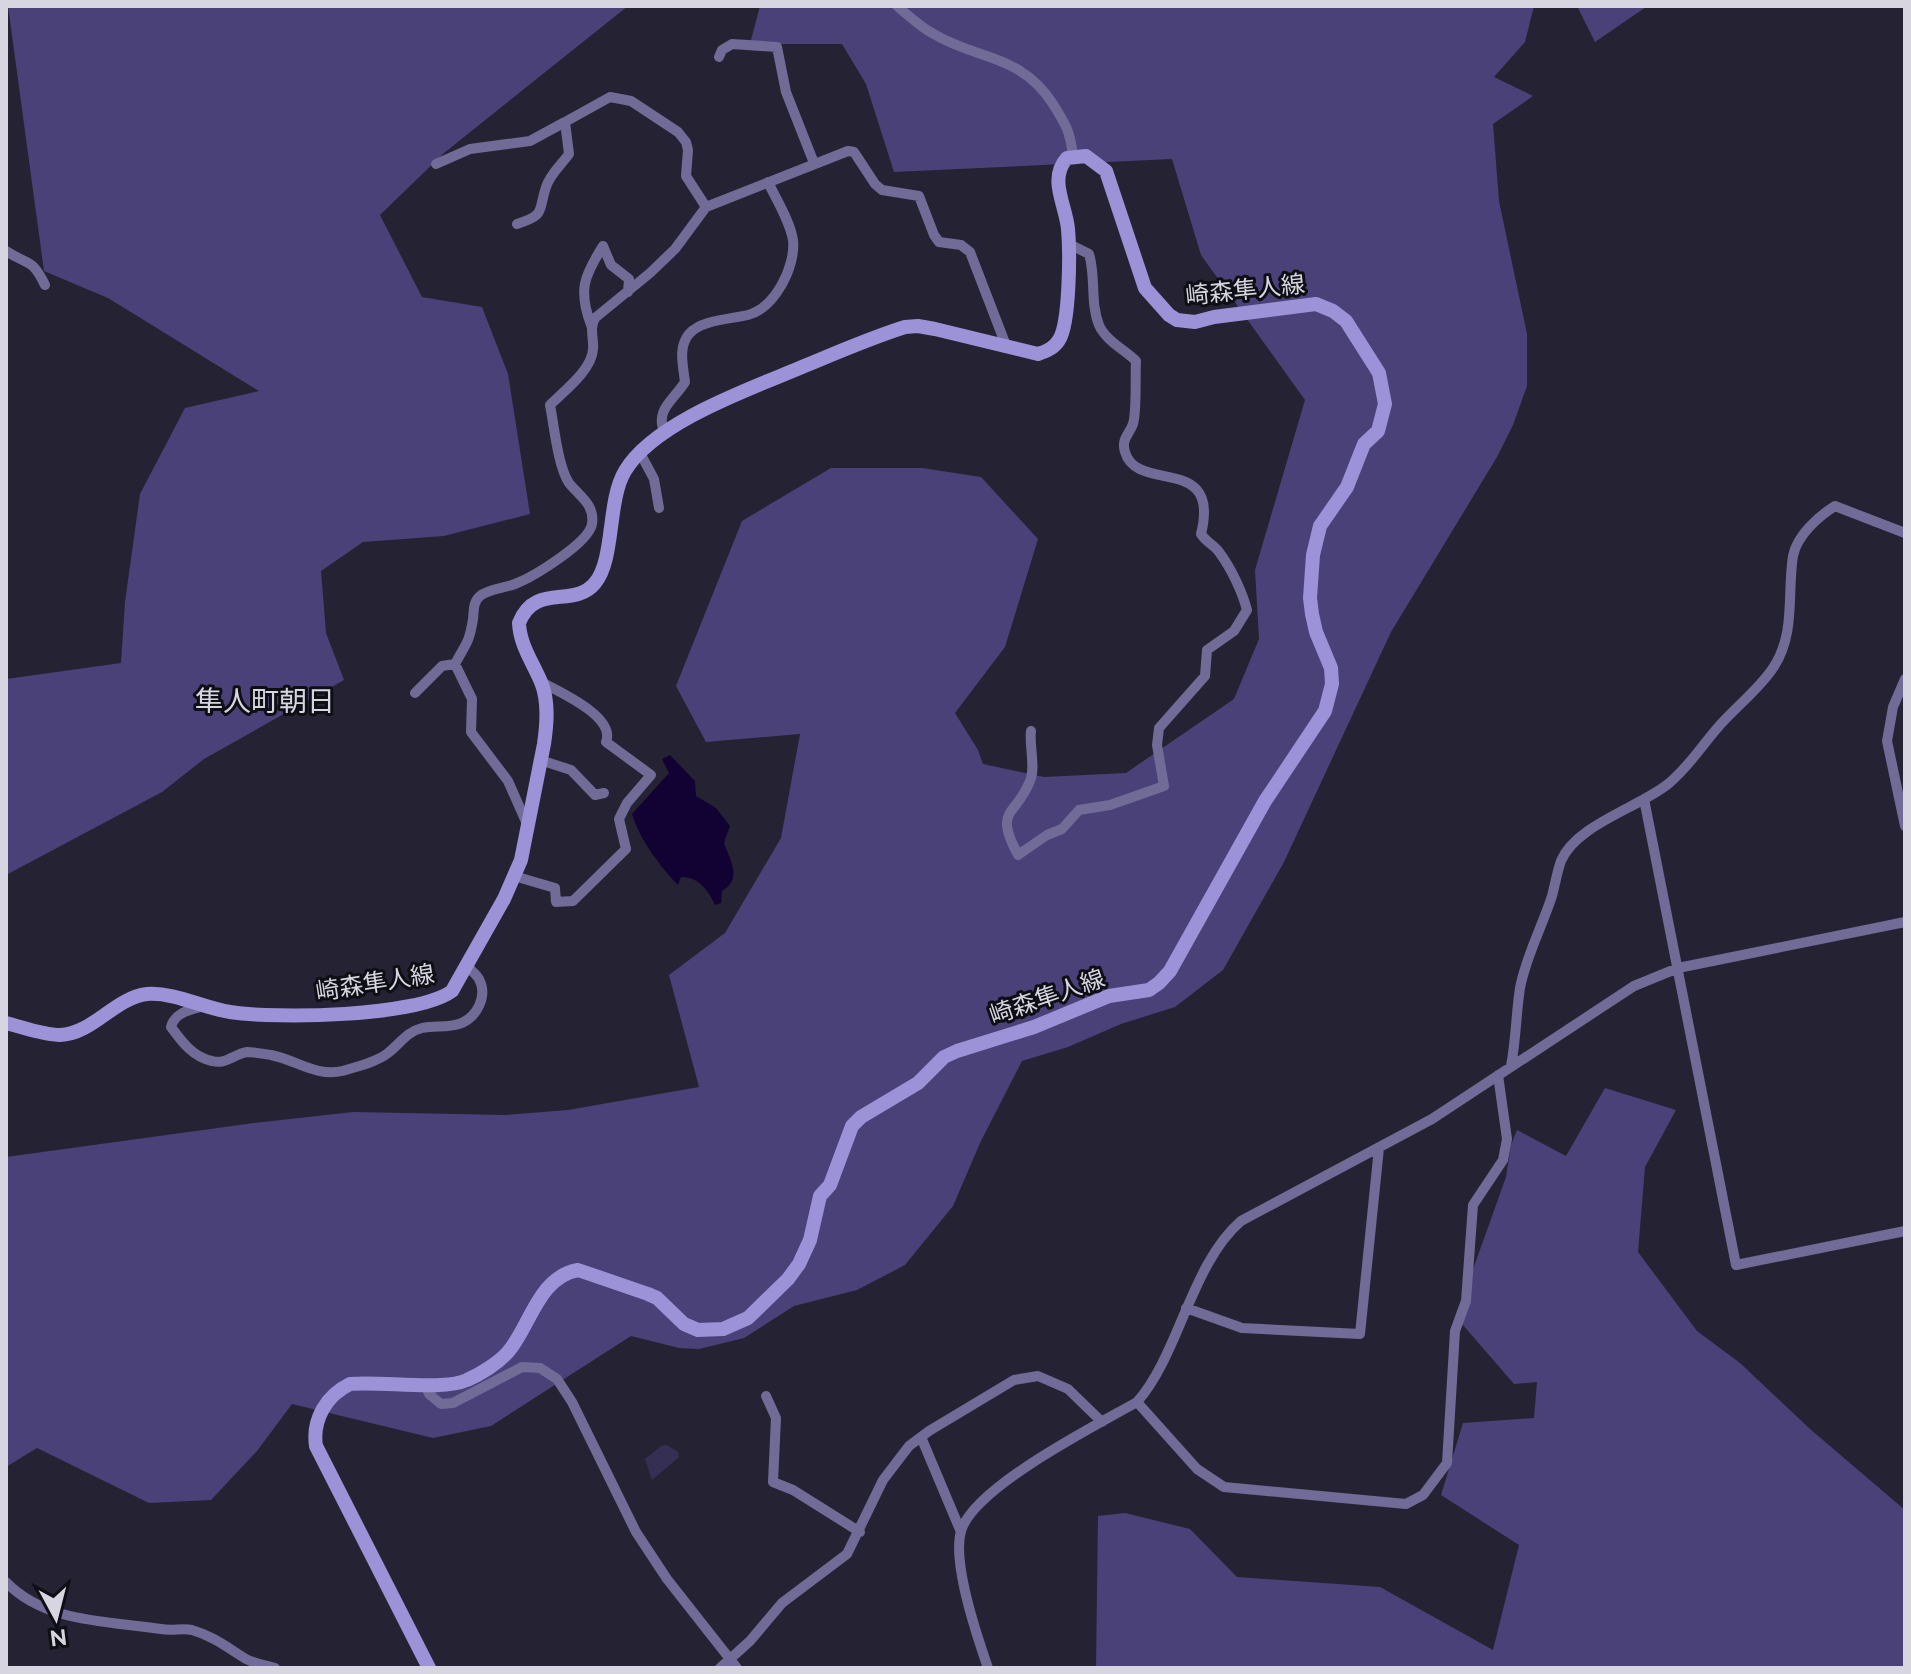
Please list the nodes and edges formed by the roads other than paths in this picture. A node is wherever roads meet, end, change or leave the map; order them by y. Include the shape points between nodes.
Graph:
1 (897, 6) edge
2 (719, 57) dead end
3 (565, 122) junction
4 (1073, 156) junction
5 (814, 163) junction
6 (436, 164) dead end
7 (768, 182) junction
8 (706, 207) junction
9 (517, 224) dead end
10 (1069, 244) junction
11 (6, 251) edge
12 (45, 285) dead end
13 (628, 292) junction
14 (591, 325) junction
15 (1007, 348) junction
16 (665, 434) junction
17 (639, 451) junction
18 (659, 508) dead end
19 (1905, 533) edge
20 (455, 664) junction
21 (1905, 679) edge
22 (541, 682) junction
23 (415, 693) dead end
24 (1031, 731) dead end
25 (540, 760) junction
26 (604, 793) dead end
27 (1644, 799) junction
28 (527, 824) junction
29 (1905, 826) edge
30 (514, 876) junction
31 (1905, 922) edge
32 (466, 966) junction
33 (1678, 968) junction
34 (204, 1006) junction
35 (6, 1023) edge
36 (1511, 1066) junction
37 (1498, 1075) junction
38 (1379, 1148) junction
39 (1905, 1231) edge
40 (1186, 1308) junction
41 (425, 1384) junction
42 (766, 1396) dead end
43 (1137, 1402) junction
44 (1102, 1422) junction
45 (921, 1437) junction
46 (860, 1532) junction
47 (961, 1532) junction
48 (6, 1582) edge
49 (729, 1666) edge
50 (275, 1668) edge
51 (429, 1668) edge
52 (988, 1668) edge

1 - 4 street via 932,33 1010,64 1035,82 1070,131
2 - 5 street via 732,44 777,47 786,92
3 - 6 street via 530,141 470,149
3 - 8 street via 610,97 631,101 686,142 686,176
3 - 9 street via 569,154 550,178 542,209
4 - 10 main road, 崎森隼人線 via 1063,162 1057,182
4 - 41 main road, 崎森隼人線 via 1086,156 1106,171 1145,288 1169,315 1195,322 1316,304 1346,321 1379,373 1385,404 1378,431 1364,444 1347,487 1320,526 1313,555 1312,614 1331,668 1325,711 1265,801 1159,983 957,1051 918,1083 861,1117 820,1196 799,1264 748,1318 723,1329 698,1330 657,1298 578,1270 537,1300 500,1358 458,1384
5 - 7 street
5 - 15 street via 854,152 882,190 919,196 939,242 970,252
7 - 8 street
7 - 16 street via 793,237 783,284 768,305 753,314 689,334 682,347 685,382 660,423
8 - 13 street via 675,249
10 - 15 main road, 崎森隼人線 via 1060,339 1038,354
10 - 24 street via 1089,254 1099,326 1136,361 1133,423 1124,437 1125,453 1146,473 1180,477 1200,497 1206,517 1201,534 1218,550 1247,610 1234,631 1207,650 1205,676 1159,728 1164,786 1079,810 1062,829 1018,855 1006,826 1032,779
11 - 12 street via 31,262
13 - 14 street
13 - 14 street via 629,279 611,265 603,246 583,284
14 - 20 street via 593,353 550,405 563,467 589,505 588,535 541,572 482,594 474,604 468,644
15 - 16 main road, 崎森隼人線 via 935,329 905,327 718,402
16 - 17 main road, 崎森隼人線
17 - 18 street via 654,479
17 - 22 main road, 崎森隼人線 via 618,488 595,584 578,594 540,599 519,623
19 - 27 street via 1835,506 1823,514 1793,554 1790,613 1773,668 1692,761
20 - 23 street via 442,666
20 - 28 street via 472,699 471,732 508,781
21 - 29 street via 1887,741
22 - 25 main road, 崎森隼人線 via 547,725
22 - 30 street via 590,710 607,727 606,742 651,775 619,819 626,849 573,901 556,902 555,888
25 - 26 street via 566,767 595,795
25 - 28 main road, 崎森隼人線
27 - 33 street
27 - 36 street via 1572,844 1562,860 1525,967
28 - 30 main road, 崎森隼人線
30 - 32 main road, 崎森隼人線
31 - 33 street
32 - 34 main road, 崎森隼人線 via 443,998 408,1005 317,1017
32 - 34 street via 478,977 482,992 471,1016 460,1024 422,1028 391,1052 342,1071 324,1073 273,1055 245,1052 229,1061 196,1056 171,1027 173,1019
33 - 36 street via 1634,986
33 - 39 street via 1736,1265
34 - 35 main road, 崎森隼人線 via 147,994 80,1030 59,1035
36 - 37 street
37 - 38 street
37 - 43 street via 1507,1139 1503,1160 1473,1205 1466,1301 1455,1331 1447,1463 1423,1495 1406,1504 1224,1487 1197,1469
38 - 40 street via 1241,1221 1227,1234
38 - 40 street via 1360,1334 1242,1328
40 - 43 street
41 - 49 street via 441,1404 453,1403 522,1367 540,1368 557,1379 636,1532
41 - 51 main road, 崎森隼人線 via 350,1384 321,1411 315,1440
42 - 46 street via 776,1418 773,1482
43 - 44 street
44 - 45 street via 1068,1389 1038,1376 1014,1380
44 - 47 street via 1000,1484 975,1505
45 - 46 street via 883,1480
45 - 47 street
46 - 49 street via 847,1554 782,1603
47 - 52 street via 960,1563
48 - 50 street via 20,1597 69,1616 187,1629 209,1635 249,1661

